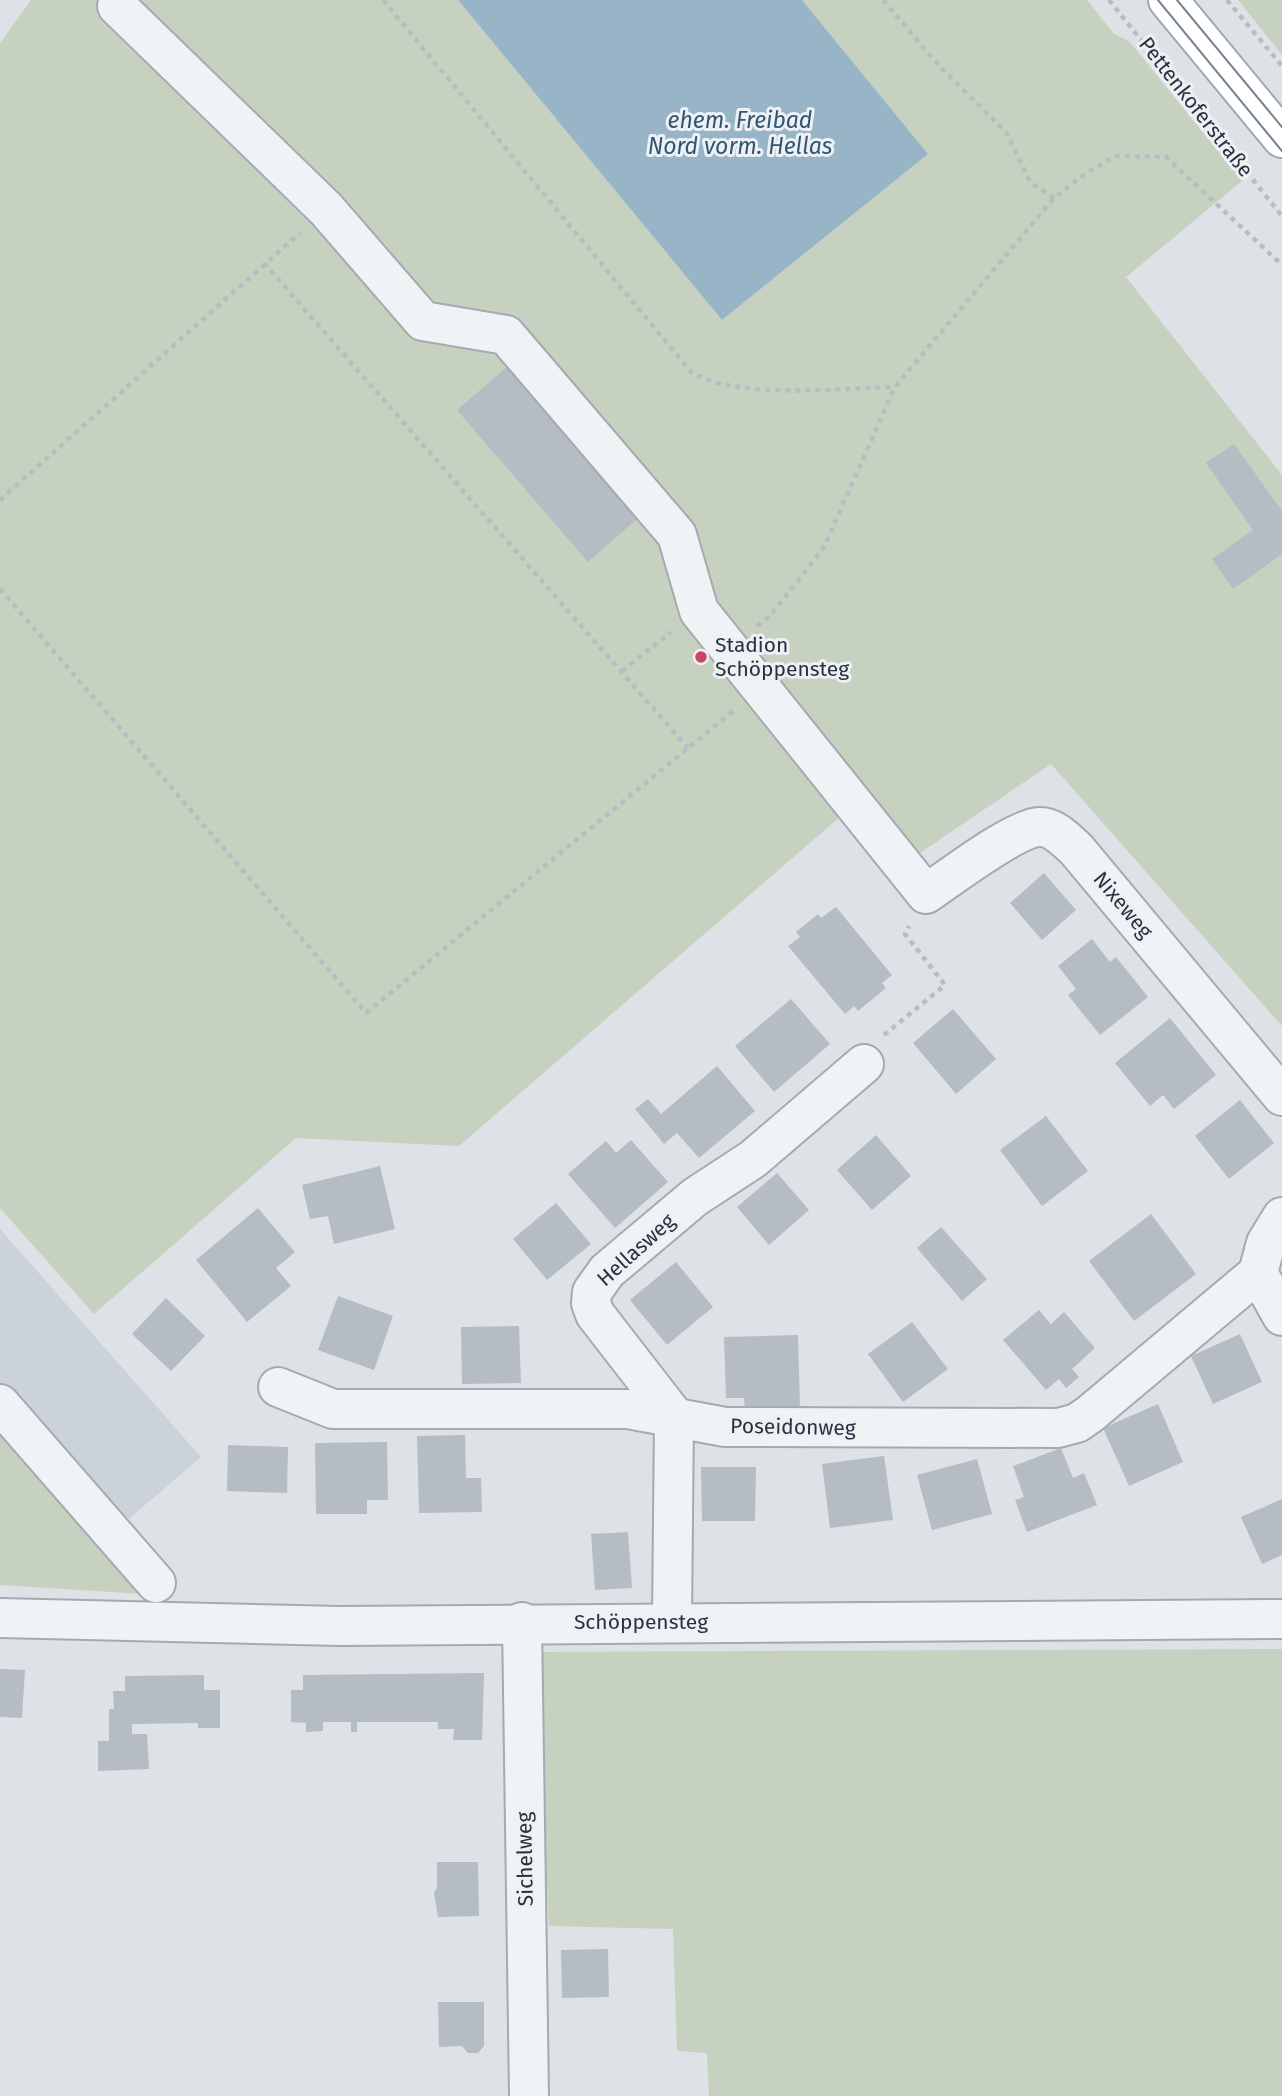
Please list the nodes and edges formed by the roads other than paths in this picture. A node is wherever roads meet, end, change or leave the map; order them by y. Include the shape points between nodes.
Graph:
1 (1168, 0) edge
2 (117, 6) dead end
3 (1282, 138) edge
4 (864, 1064) road end
5 (1282, 1096) edge
6 (1282, 1217) edge
7 (1258, 1273) junction
8 (1282, 1316) edge
9 (278, 1387) dead end
10 (0, 1404) edge
11 (674, 1416) junction
12 (156, 1583) dead end
13 (0, 1618) edge
14 (1282, 1619) edge
15 (522, 1622) junction
16 (672, 1622) junction
17 (529, 2096) edge

1 - 3 main road
2 - 5 street, Nixeweg via 326,209 423,321 506,335 677,535 699,611 926,894 1020,833 1039,827 1056,833 1076,849
4 - 11 street, Hellasweg via 753,1159 695,1197 617,1261 594,1286 591,1303 595,1314
6 - 7 street via 1266,1243
7 - 8 street
7 - 11 street, Poseidonweg via 1090,1414 1064,1427 725,1427
9 - 11 street, Poseidonweg via 333,1409 628,1409
10 - 12 street
11 - 16 street
13 - 15 street, Schöppensteg via 339,1626
14 - 16 street, Schöppensteg
15 - 16 street, Schöppensteg
15 - 17 street, Sichelweg

